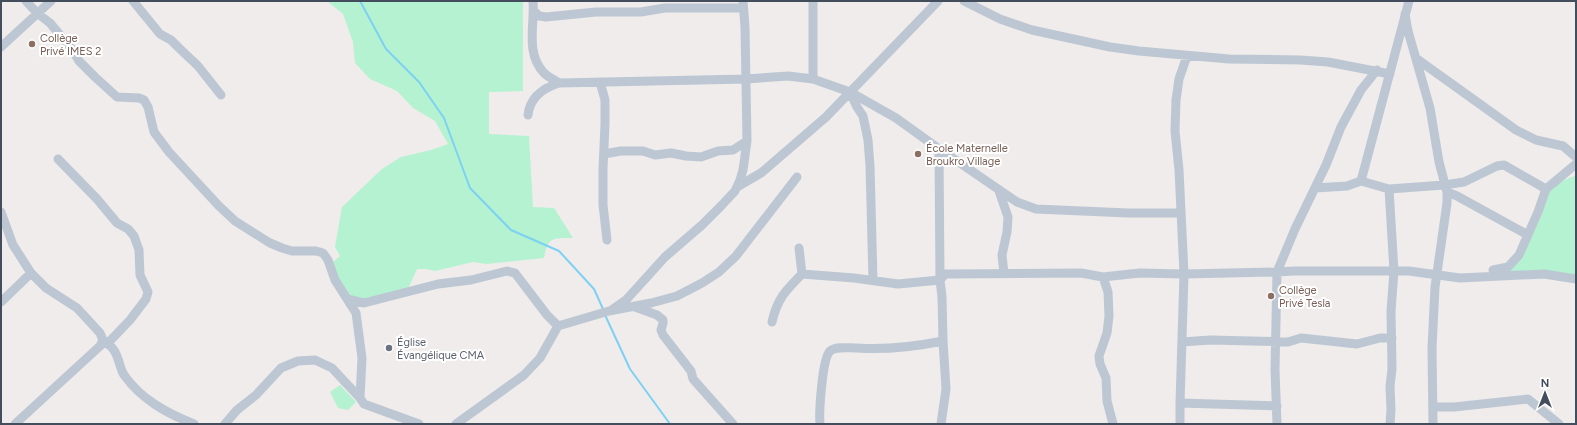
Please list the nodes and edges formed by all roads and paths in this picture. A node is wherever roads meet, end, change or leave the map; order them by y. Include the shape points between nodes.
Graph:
1 (26, 1) edge
2 (51, 1) edge
3 (133, 1) edge
4 (534, 1) edge
5 (813, 1) edge
6 (938, 1) edge
7 (964, 1) edge
8 (1409, 1) edge
9 (743, 5) edge
10 (534, 11) junction
11 (37, 13) junction
12 (1405, 14) junction
13 (1, 47) edge
14 (1187, 56) junction
15 (1416, 59) junction
16 (1377, 70) junction
17 (1390, 74) junction
18 (746, 79) junction
19 (813, 79) junction
20 (600, 82) junction
21 (559, 83) junction
22 (850, 92) junction
23 (221, 94) dead end
24 (879, 108) junction
25 (528, 115) dead end
26 (863, 116) junction
27 (747, 141) junction
28 (938, 149) junction
29 (604, 154) junction
30 (1576, 158) edge
31 (58, 159) dead end
32 (1576, 164) edge
33 (797, 177) dead end
34 (1361, 181) junction
35 (737, 186) junction
36 (1314, 188) junction
37 (1546, 188) junction
38 (1389, 189) junction
39 (1446, 189) junction
40 (999, 191) junction
41 (1, 212) edge
42 (1181, 213) junction
43 (1528, 235) junction
44 (607, 240) dead end
45 (799, 248) dead end
46 (1394, 271) junction
47 (1277, 272) junction
48 (31, 273) junction
49 (1004, 273) junction
50 (802, 274) junction
51 (1184, 274) junction
52 (1437, 275) junction
53 (1103, 277) junction
54 (1460, 278) junction
55 (1576, 279) edge
56 (873, 280) junction
57 (940, 280) junction
58 (347, 299) junction
59 (626, 300) junction
60 (1, 302) edge
61 (635, 307) junction
62 (609, 311) junction
63 (772, 322) dead end
64 (558, 326) junction
65 (1392, 338) junction
66 (943, 341) junction
67 (1276, 341) junction
68 (105, 342) junction
69 (1182, 342) junction
70 (360, 398) junction
71 (1180, 403) junction
72 (1277, 406) junction
73 (1433, 407) junction
74 (15, 424) edge
75 (194, 424) edge
76 (225, 424) edge
77 (419, 424) edge
78 (456, 424) edge
79 (732, 424) edge
80 (820, 424) edge
81 (941, 424) edge
82 (1113, 424) edge
83 (1180, 424) edge
84 (1277, 424) edge
85 (1390, 424) edge
86 (1433, 424) edge
87 (1559, 424) edge

1 - 11 street
2 - 11 street
3 - 23 street via 160,34 171,40 198,66
4 - 10 street
5 - 19 street
6 - 22 street
7 - 14 street via 1000,19 1032,30 1110,47
8 - 12 street
9 - 10 street via 546,17 539,16
9 - 18 street
10 - 21 street via 534,56 544,73
11 - 13 street
11 - 58 street via 50,24 79,61 117,97 144,100 154,132 219,206 270,243 292,251 323,253
12 - 15 street
12 - 17 street
14 - 16 street via 1229,60 1328,62
14 - 42 street via 1179,79 1176,100 1175,132
15 - 30 street via 1516,130 1536,140 1563,146
15 - 39 street via 1430,108
16 - 17 street
16 - 36 street via 1361,90
17 - 34 street
18 - 19 street via 788,76
18 - 20 street
18 - 27 street
19 - 22 street
20 - 21 street
20 - 29 street via 605,100
21 - 25 street via 541,92 529,107
22 - 24 street
22 - 26 street
22 - 35 street via 826,117 761,173
24 - 26 street via 865,111
24 - 28 street
26 - 56 street via 870,166
27 - 29 street via 733,150 718,151 701,157 671,153 655,155 643,151
27 - 35 street via 743,170
28 - 40 street
28 - 57 street
29 - 44 street via 603,205
31 - 68 street via 117,223 128,229 134,236 139,250 140,275 148,292 146,300 130,320
32 - 37 street
33 - 61 street via 736,256 719,272 677,296
34 - 36 street via 1347,186
34 - 38 street
35 - 59 street via 721,206 665,257
36 - 47 street
37 - 39 street via 1504,165
37 - 43 street
38 - 39 street
38 - 46 street
39 - 43 street
39 - 52 street via 1447,203
40 - 42 street via 1016,202 1036,209
40 - 49 street via 1008,217 1002,255
41 - 48 street via 14,245
42 - 51 street
43 - 54 street via 1519,255 1508,267
45 - 50 street
46 - 47 street
46 - 52 street
46 - 65 street
47 - 51 street
47 - 67 street
48 - 60 street
48 - 68 street via 46,288 77,308
49 - 53 street via 1081,273
49 - 57 street via 946,274
50 - 56 street
50 - 63 street via 784,292 775,309
51 - 53 street via 1140,273
51 - 69 street
52 - 54 street
52 - 73 street via 1432,348
53 - 82 street via 1108,292 1109,316 1107,333 1099,356 1106,378 1107,401
54 - 55 street via 1544,274
56 - 57 street via 898,284
57 - 66 street
58 - 64 street via 364,303 438,284 512,271 546,315
58 - 70 street via 356,313 361,344
59 - 61 street
59 - 62 street
61 - 62 street
61 - 79 street via 657,315 663,320 663,335 691,371 693,379
62 - 64 street
64 - 78 street via 534,365 524,375
65 - 67 street via 1380,338 1357,344 1301,338 1288,342
65 - 85 street
66 - 80 street via 909,347 844,347 832,350 826,359
66 - 81 street via 946,389
67 - 69 street
67 - 72 street
68 - 74 street
68 - 75 street via 113,349 123,374 139,393 157,407
69 - 71 street
70 - 76 street via 332,368 315,360 298,361 282,368
70 - 77 street via 364,404
71 - 72 street
71 - 83 street
72 - 84 street
73 - 86 street
73 - 87 street via 1528,399

